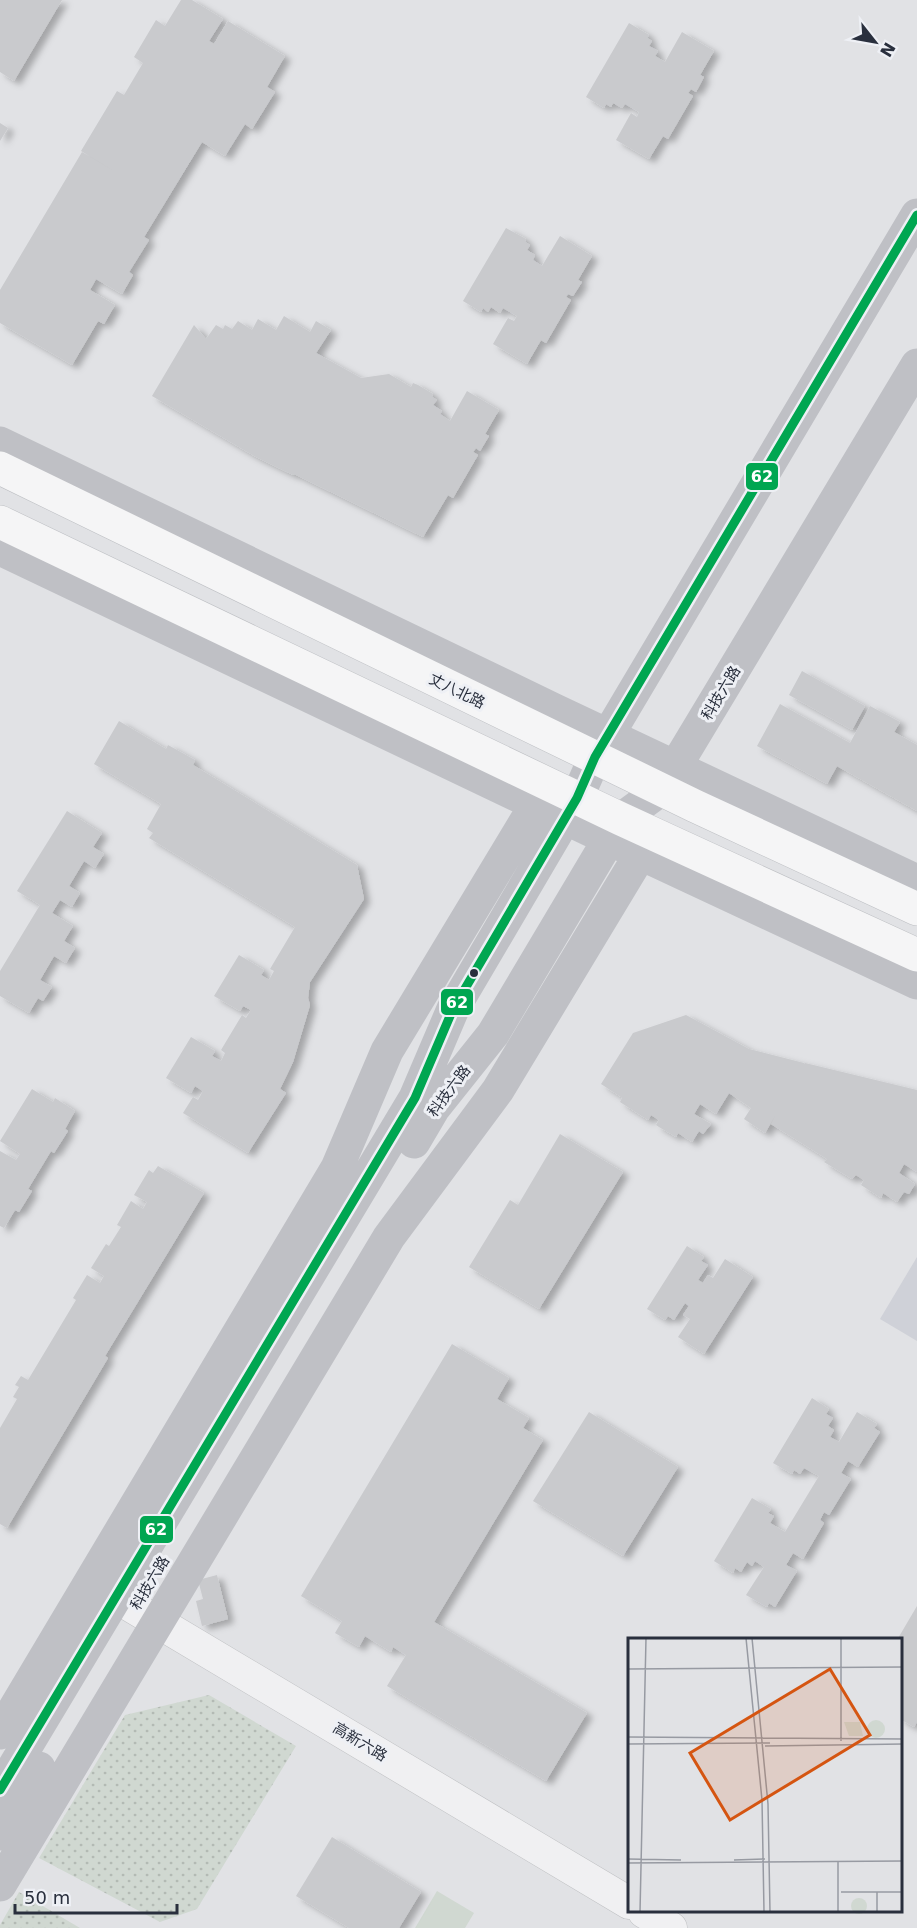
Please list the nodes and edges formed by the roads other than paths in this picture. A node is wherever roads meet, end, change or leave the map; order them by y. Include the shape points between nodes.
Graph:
1 (917, 215) edge
2 (917, 365) edge
3 (0, 443) edge
4 (0, 468) edge
5 (0, 522) edge
6 (0, 549) edge
7 (602, 746) junction
8 (668, 778) junction
9 (536, 804) junction
10 (572, 808) junction
11 (615, 829) junction
12 (641, 853) junction
13 (917, 881) edge
14 (917, 909) edge
15 (917, 955) edge
16 (917, 983) edge
17 (125, 1602) junction
18 (0, 1733) edge
19 (0, 1790) edge
20 (0, 1834) edge
21 (0, 1885) edge
22 (628, 1902) edge
23 (647, 1913) edge
24 (671, 1928) edge

1 - 7 main road, 科技六路
2 - 8 main road, 科技六路
3 - 7 main road
4 - 7 main road, 丈八北路
5 - 10 main road
6 - 9 main road
7 - 8 main road, 丈八北路
7 - 10 main road, 科技六路
8 - 11 main road, 科技六路
8 - 13 main road
8 - 14 main road, 丈八北路
9 - 10 main road
9 - 17 main road via 387,1051 337,1168
10 - 11 main road
10 - 17 main road, 科技六路 via 453,1009 415,1098
11 - 12 main road
11 - 15 main road
11 - 17 main road, 科技六路 via 493,1034 434,1108
12 - 16 main road
12 - 17 main road via 498,1090
17 - 18 main road
17 - 19 main road, 科技六路
17 - 20 main road, 科技六路
17 - 21 main road
17 - 22 street, 高新六路
23 - 24 street

